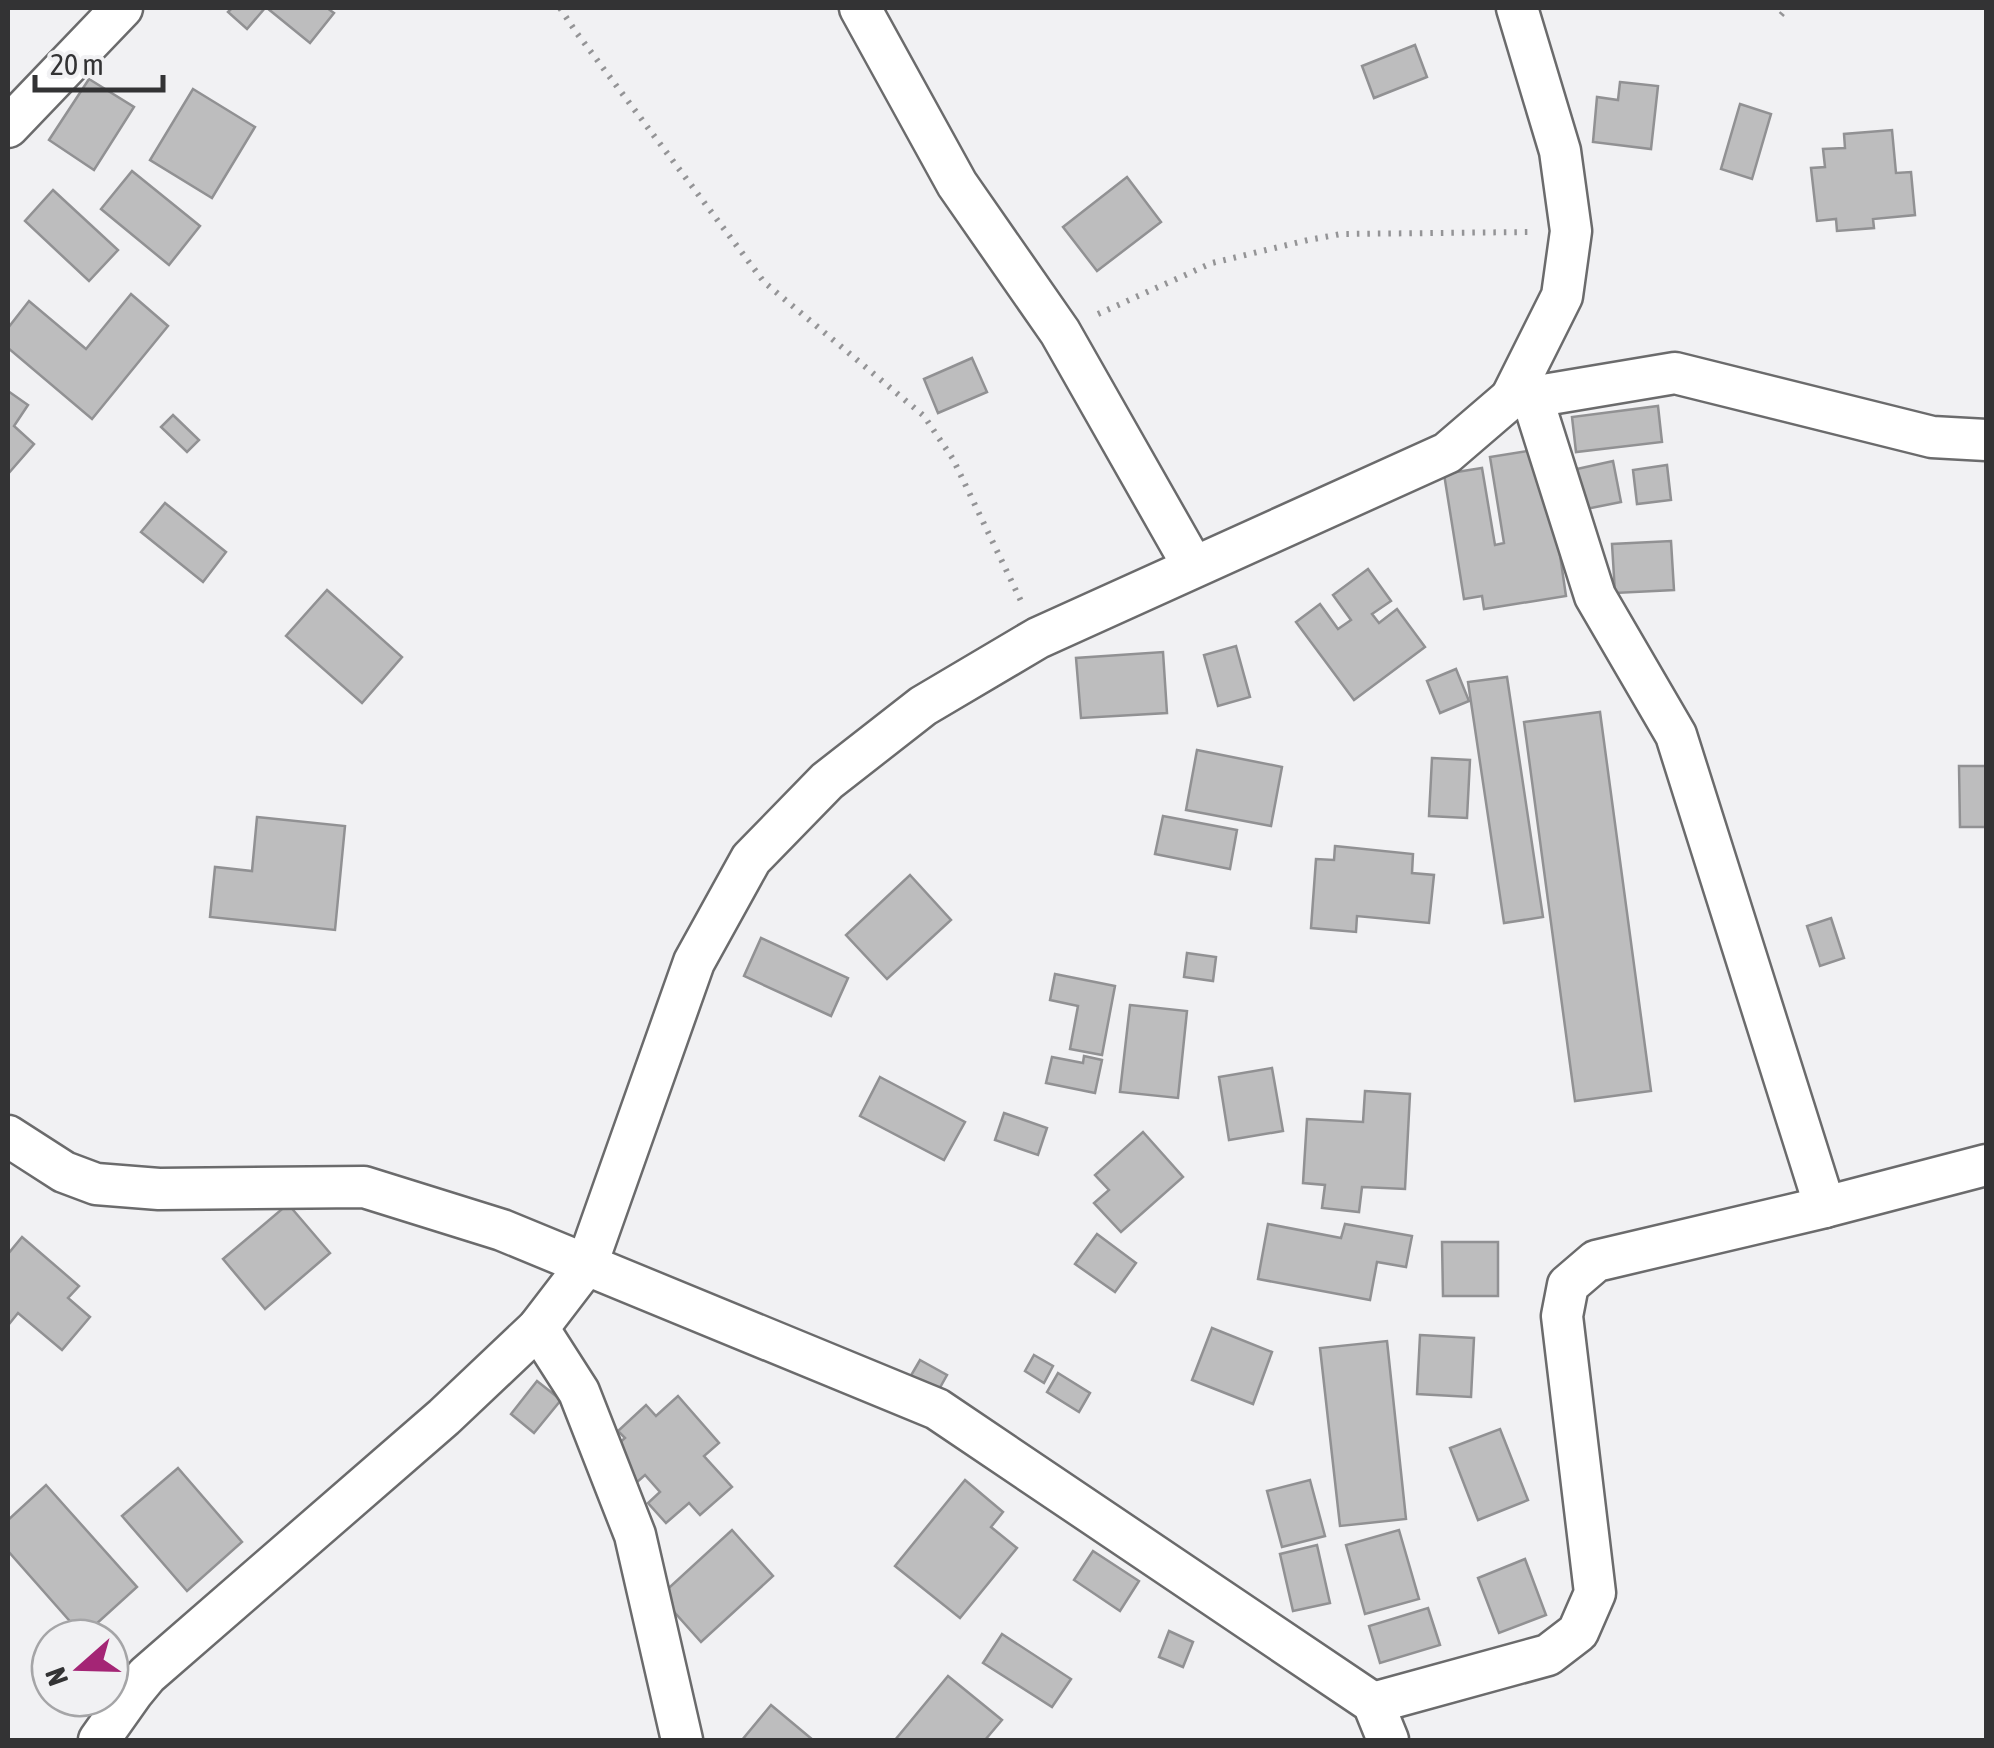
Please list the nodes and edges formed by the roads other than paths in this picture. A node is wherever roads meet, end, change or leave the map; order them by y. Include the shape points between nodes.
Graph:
1 (122, 8) edge
2 (860, 8) edge
3 (1517, 8) edge
4 (8, 128) edge
5 (1521, 398) junction
6 (1986, 440) edge
7 (1193, 566) junction
8 (8, 1136) edge
9 (1986, 1165) edge
10 (1825, 1206) junction
11 (587, 1264) junction
12 (538, 1328) junction
13 (1374, 1703) junction
14 (99, 1740) edge
15 (682, 1740) edge
16 (1388, 1740) edge

1 - 4 street
2 - 7 street via 957,184 1060,332
3 - 5 street via 1560,151 1571,231 1562,296
5 - 6 street via 1675,373 1932,437
5 - 7 street via 1447,453
5 - 10 street via 1595,596 1676,735
7 - 11 street via 1038,638 923,706 827,781 751,859 694,962
8 - 11 street via 96,1184 364,1187
9 - 10 street
10 - 13 street via 1596,1260 1568,1285 1562,1316 1595,1594 1578,1632 1548,1655
11 - 12 street
11 - 13 street via 938,1408
12 - 14 street via 147,1675
12 - 15 street via 580,1392 635,1535
13 - 16 street

